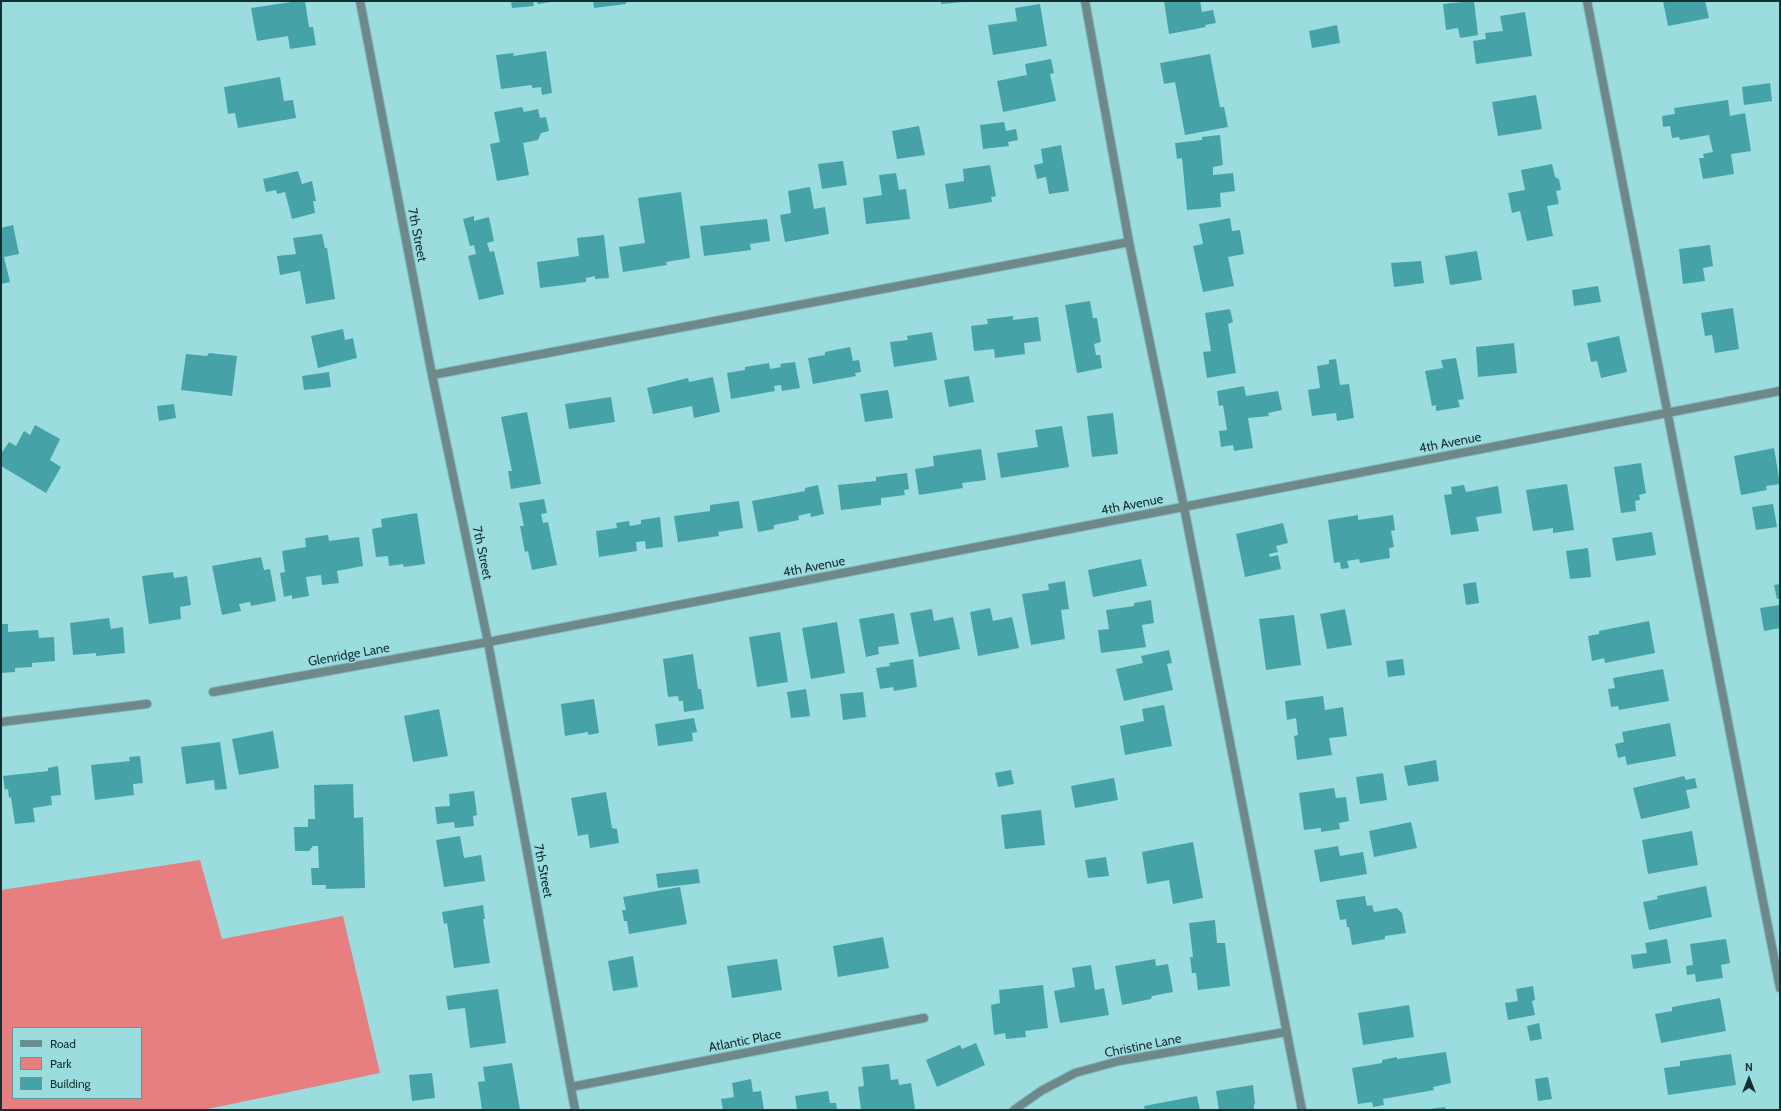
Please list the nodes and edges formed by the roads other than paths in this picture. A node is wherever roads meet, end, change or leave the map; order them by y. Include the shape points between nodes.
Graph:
1 (360, 1) edge
2 (1085, 1) edge
3 (1587, 1) edge
4 (1129, 242) junction
5 (432, 375) junction
6 (1780, 391) edge
7 (1668, 413) junction
8 (1184, 508) junction
9 (488, 642) junction
10 (213, 692) dead end
11 (147, 704) dead end
12 (1, 722) edge
13 (1780, 988) edge
14 (924, 1018) dead end
15 (1286, 1032) junction
16 (571, 1087) junction
17 (575, 1110) edge
18 (1014, 1110) edge
19 (1302, 1110) edge

1 - 5 street, 7th Street
2 - 4 street
3 - 7 street
4 - 5 street
4 - 8 street
5 - 9 street, 7th Street
6 - 7 street, 4th Avenue
7 - 8 street, 4th Avenue
7 - 13 street
8 - 9 street, 4th Avenue
8 - 15 street
9 - 10 street, Glenridge Lane
9 - 16 street, 7th Street
11 - 12 street
14 - 16 street, Atlantic Place
15 - 18 street, Christine Lane via 1119,1061 1075,1073 1041,1091
15 - 19 street
16 - 17 street, 7th Street

